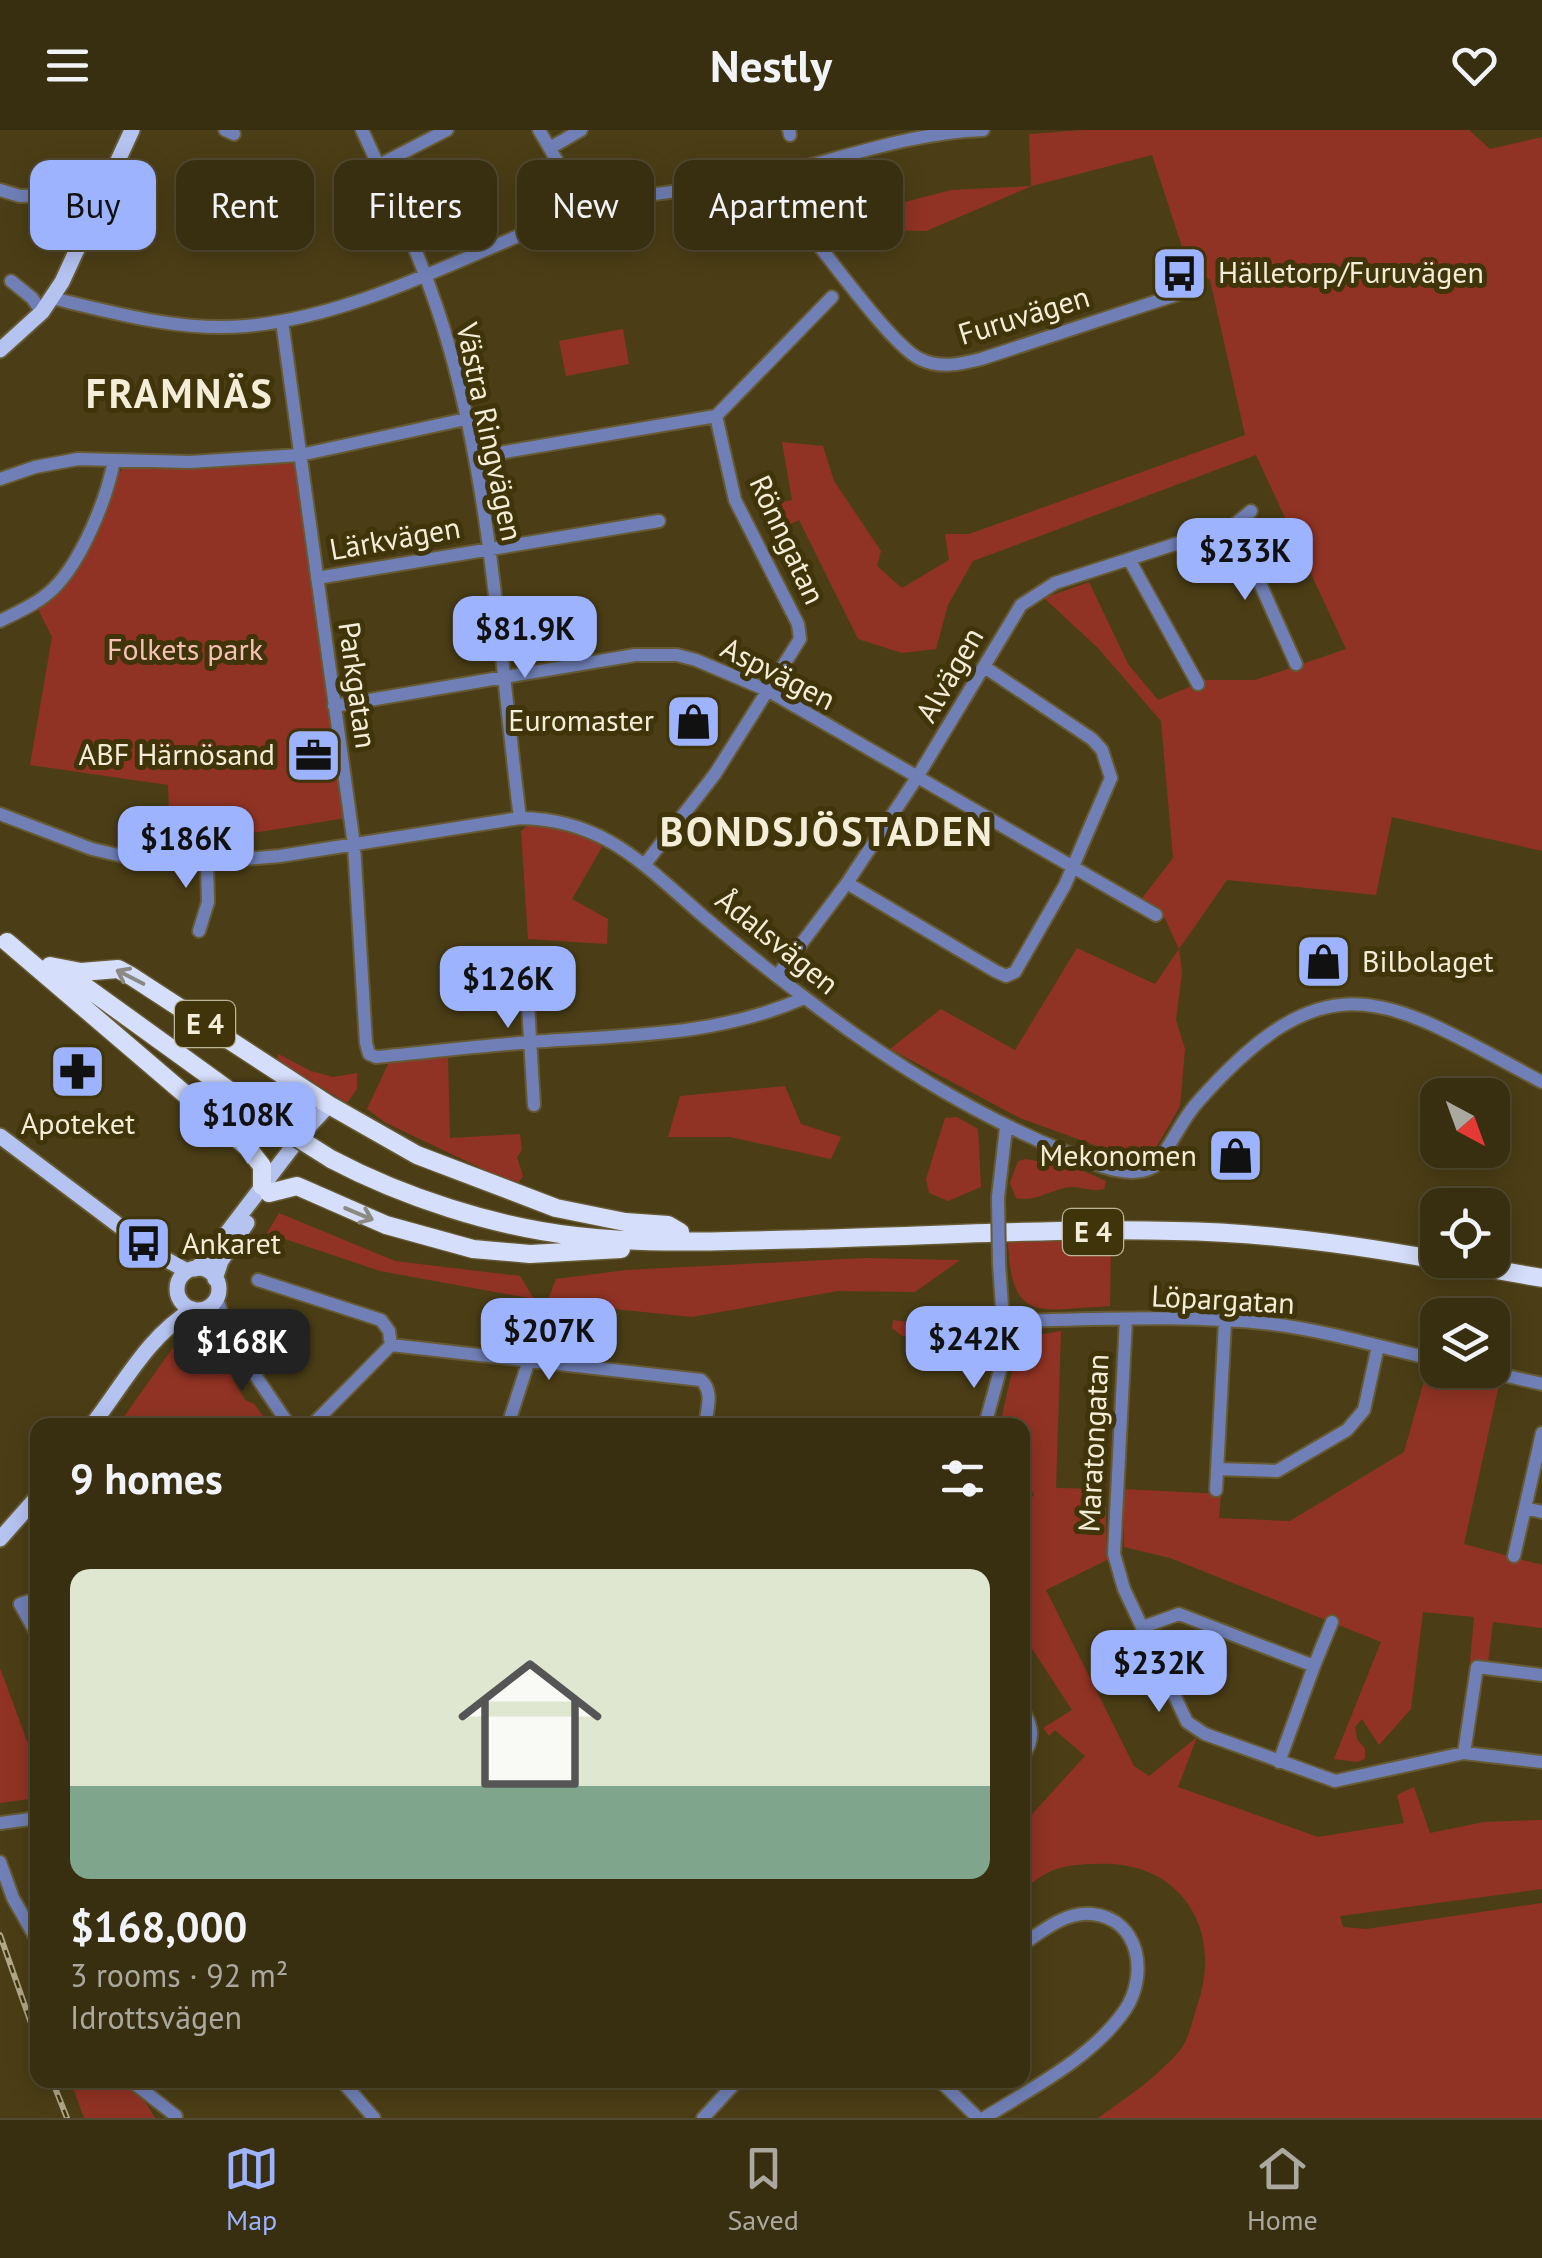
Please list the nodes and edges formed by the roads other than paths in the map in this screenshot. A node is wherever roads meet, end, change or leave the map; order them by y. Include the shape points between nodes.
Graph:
1 (132, 130) edge
2 (362, 130) edge
3 (446, 130) edge
4 (539, 130) edge
5 (581, 130) edge
6 (983, 130) edge
7 (550, 148) junction
8 (118, 160) edge
9 (376, 160) edge
10 (388, 160) edge
11 (557, 160) edge
12 (828, 160) edge
13 (0, 190) edge
14 (30, 196) edge
15 (517, 236) edge
16 (74, 250) edge
17 (414, 250) edge
18 (823, 250) edge
19 (424, 274) junction
20 (11, 281) dead end
21 (1194, 289) dead end
22 (832, 297) dead end
23 (47, 305) junction
24 (282, 322) junction
25 (0, 350) edge
26 (716, 416) junction
27 (466, 419) junction
28 (300, 455) junction
29 (475, 458) junction
30 (114, 460) junction
31 (0, 479) edge
32 (1252, 511) dead end
33 (659, 521) dead end
34 (1234, 524) junction
35 (490, 549) junction
36 (1130, 560) junction
37 (317, 578) junction
38 (0, 621) edge
39 (1296, 664) dead end
40 (986, 668) junction
41 (503, 676) junction
42 (1198, 684) dead end
43 (769, 692) junction
44 (334, 706) junction
45 (916, 779) junction
46 (0, 814) edge
47 (520, 818) junction
48 (354, 846) junction
49 (207, 863) junction
50 (644, 864) junction
51 (1072, 867) junction
52 (847, 883) junction
53 (1156, 915) dead end
54 (199, 932) dead end
55 (4, 940) edge
56 (525, 955) dead end
57 (50, 966) junction
58 (777, 976) junction
59 (804, 998) junction
60 (530, 1042) junction
61 (1542, 1082) edge
62 (330, 1105) junction
63 (534, 1105) dead end
64 (1006, 1128) junction
65 (0, 1136) edge
66 (266, 1189) junction
67 (443, 1204) junction
68 (680, 1232) junction
69 (660, 1239) junction
70 (1420, 1245) edge
71 (158, 1256) junction
72 (1420, 1257) edge
73 (1510, 1261) edge
74 (1542, 1266) edge
75 (191, 1270) junction
76 (1510, 1272) edge
77 (1542, 1278) edge
78 (215, 1279) junction
79 (258, 1280) dead end
80 (178, 1294) junction
81 (217, 1299) junction
82 (198, 1310) junction
83 (1126, 1319) junction
84 (1003, 1321) junction
85 (1226, 1322) junction
86 (230, 1338) junction
87 (153, 1341) junction
88 (391, 1344) junction
89 (1378, 1346) junction
90 (1420, 1356) edge
91 (529, 1360) junction
92 (1510, 1377) edge
93 (1542, 1384) edge
94 (97, 1418) edge
95 (284, 1418) edge
96 (319, 1418) edge
97 (510, 1418) edge
98 (705, 1418) edge
99 (987, 1418) edge
100 (1542, 1434) edge
101 (1218, 1469) junction
102 (1216, 1490) dead end
103 (30, 1505) edge
104 (1525, 1508) junction
105 (1542, 1512) edge
106 (0, 1540) edge
107 (1514, 1556) dead end
108 (30, 1601) edge
109 (30, 1622) edge
110 (1332, 1622) dead end
111 (1143, 1627) junction
112 (1314, 1666) junction
113 (1542, 1675) edge
114 (1464, 1752) junction
115 (1279, 1762) junction
116 (1542, 1762) edge
117 (30, 1819) edge
118 (0, 1823) edge
119 (0, 1862) edge
120 (30, 1928) edge
121 (1030, 1940) edge
122 (1030, 2086) edge
123 (140, 2088) edge
124 (348, 2088) edge
125 (731, 2088) edge
126 (949, 2088) edge
127 (1027, 2088) edge
128 (176, 2116) dead end
129 (374, 2118) edge
130 (703, 2118) edge
131 (981, 2118) edge

1 - 8 main road
2 - 9 street, Västra Ringvägen
3 - 10 street
4 - 7 street
5 - 7 street
6 - 12 street via 934,134
7 - 11 street
13 - 14 street
15 - 19 street
16 - 23 main road
17 - 19 street, Västra Ringvägen
18 - 21 street, Furuvägen via 900,343 932,364 981,359
19 - 24 street
19 - 27 street, Västra Ringvägen
20 - 23 street
22 - 26 street
23 - 24 street via 203,326
23 - 25 main road
24 - 28 street, Parkgatan
26 - 29 street
26 - 43 street, Rönngatan via 735,500 801,634
27 - 28 street
27 - 29 street, Västra Ringvägen
28 - 30 street
28 - 37 street, Parkgatan
29 - 35 street, Västra Ringvägen
30 - 31 street via 59,462
30 - 38 street via 106,496 66,575 52,591
32 - 34 street, Alvägen
33 - 35 street, Lärkvägen
34 - 36 street, Alvägen
34 - 39 street
35 - 37 street, Lärkvägen
35 - 41 street, Västra Ringvägen
36 - 40 street, Alvägen via 1030,597 1012,616
36 - 42 street
37 - 44 street, Parkgatan
40 - 45 street, Alvägen
40 - 51 street via 1092,739 1108,763 1108,790
41 - 43 street, Aspvägen via 660,654 696,660
41 - 44 street, Aspvägen
41 - 47 street, Västra Ringvägen
43 - 45 street, Aspvägen
43 - 50 street, Rönngatan
44 - 48 street, Parkgatan
45 - 51 street, Aspvägen
45 - 52 street, Alvägen
46 - 49 street, Ådalsvägen via 118,856
47 - 48 street, Ådalsvägen
47 - 50 street, Ådalsvägen via 594,832
48 - 49 street, Ådalsvägen
48 - 60 street, Parkgatan via 371,1055
49 - 54 street via 208,902
50 - 58 street, Ådalsvägen
51 - 52 street via 1015,972 1006,976
51 - 53 street, Aspvägen
52 - 58 street, Alvägen
55 - 57 highway, E 4
55 - 66 highway, E 4 via 248,1148 262,1166
56 - 60 street
62 -> 57 highway, E 4 via 118,969
57 - 67 highway, E 4, bridge via 331,1159
58 - 59 street, Ådalsvägen
59 - 60 street via 688,1031
59 - 64 street, Ådalsvägen
60 - 63 street
61 - 64 street, Ådalsvägen via 1409,1014 1360,1003 1324,1006 1283,1024 1237,1062 1186,1118 1158,1162 1142,1173
62 - 66 main road via 303,1132
62 - 68 highway, E 4 via 394,1143 556,1208
64 - 84 street, bridge via 998,1198
65 - 71 main road
66 -> 69 highway, E 4 via 296,1186 410,1234 487,1250 612,1250
66 - 75 main road
66 - 78 main road
67 - 68 highway, E 4 via 570,1226
67 - 69 highway, E 4 via 565,1235
68 - 70 highway, E 4 via 1191,1222
69 - 72 highway, E 4 via 1173,1231
71 - 75 main road
71 - 80 main road
73 - 74 highway
75 - 78 main road
75 - 80 main road via 179,1280
76 - 77 highway, E 4
78 - 81 main road
79 - 88 street via 381,1320
80 - 82 main road
80 - 87 main road
81 - 82 main road
81 - 86 street
82 - 86 street
82 - 87 main road
83 - 84 street, Löpargatan
83 - 85 street, Löpargatan
83 - 111 street, Maratongatan via 1114,1554
84 - 99 street via 1008,1342
85 - 89 street, Löpargatan via 1303,1328
85 - 101 street
86 - 95 street
87 - 94 main road
88 - 91 street
88 - 96 street
89 - 90 street, Löpargatan
89 - 101 street via 1364,1410 1347,1430 1277,1471
91 - 97 street
91 - 98 street via 701,1380 710,1396
92 - 93 street
100 - 104 street
101 - 102 street
103 - 106 main road
104 - 105 street
104 - 107 street
108 - 109 street via 20,1604
110 - 112 street
111 - 112 street via 1179,1614
111 - 115 street, Maratongatan via 1194,1730
112 - 115 street
113 - 114 street via 1477,1666
114 - 115 street, Maratongatan via 1334,1782
114 - 116 street, Maratongatan
117 - 118 street
119 - 120 street
121 - 122 street via 1061,1920 1094,1914 1124,1930 1137,1950 1139,1974 1108,2031
123 - 128 street
124 - 129 street
125 - 130 street
126 - 131 street
127 - 131 street

